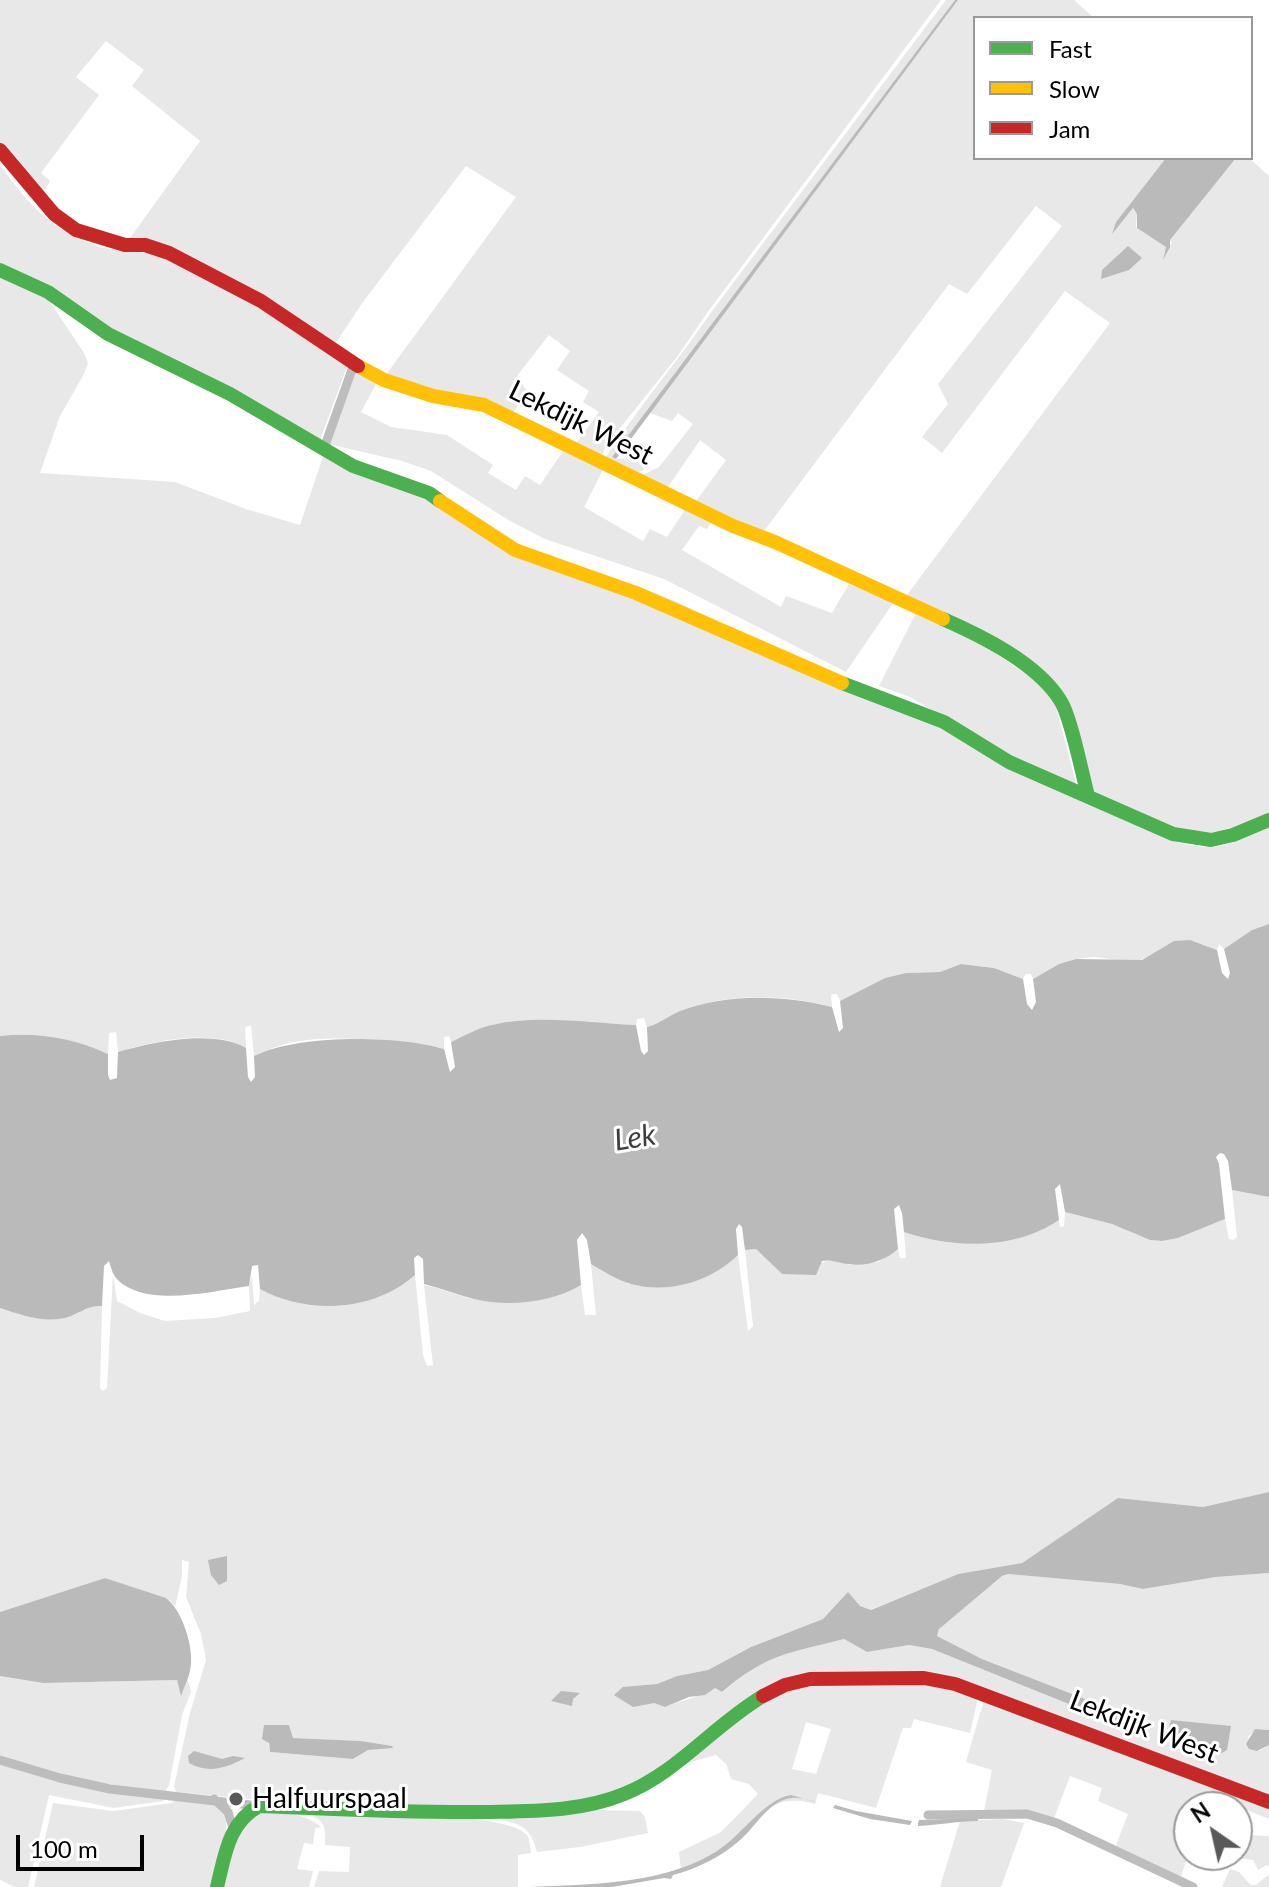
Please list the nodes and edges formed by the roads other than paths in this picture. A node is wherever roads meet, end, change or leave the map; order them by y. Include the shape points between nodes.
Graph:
1 (0, 150) edge
2 (0, 270) edge
3 (354, 364) junction
4 (323, 451) junction
5 (1088, 796) junction
6 (1269, 820) edge
7 (0, 1760) edge
8 (214, 1799) junction
9 (1269, 1802) edge
10 (259, 1806) junction
11 (928, 1815) dead end
12 (233, 1828) junction
13 (217, 1887) edge
14 (1193, 1887) edge

1 - 3 street, Lekdijk West via 54,214 76,230 125,245 145,245 202,268
2 - 4 street via 48,292 108,334 230,394
3 - 4 street
3 - 5 street, Lekdijk West via 433,396 484,405 733,526 984,637 1043,679 1062,702
4 - 5 street via 429,493 515,550 636,593 834,680 913,708 1009,762
5 - 6 street via 1193,841 1220,840
7 - 8 street via 110,1789
8 - 10 street
8 - 12 street via 228,1812
9 - 10 street, Lekdijk West via 1001,1700 924,1678 792,1681 763,1696 650,1781 592,1803 535,1811 446,1813
10 - 12 street
11 - 14 street via 1027,1814
12 - 13 street

